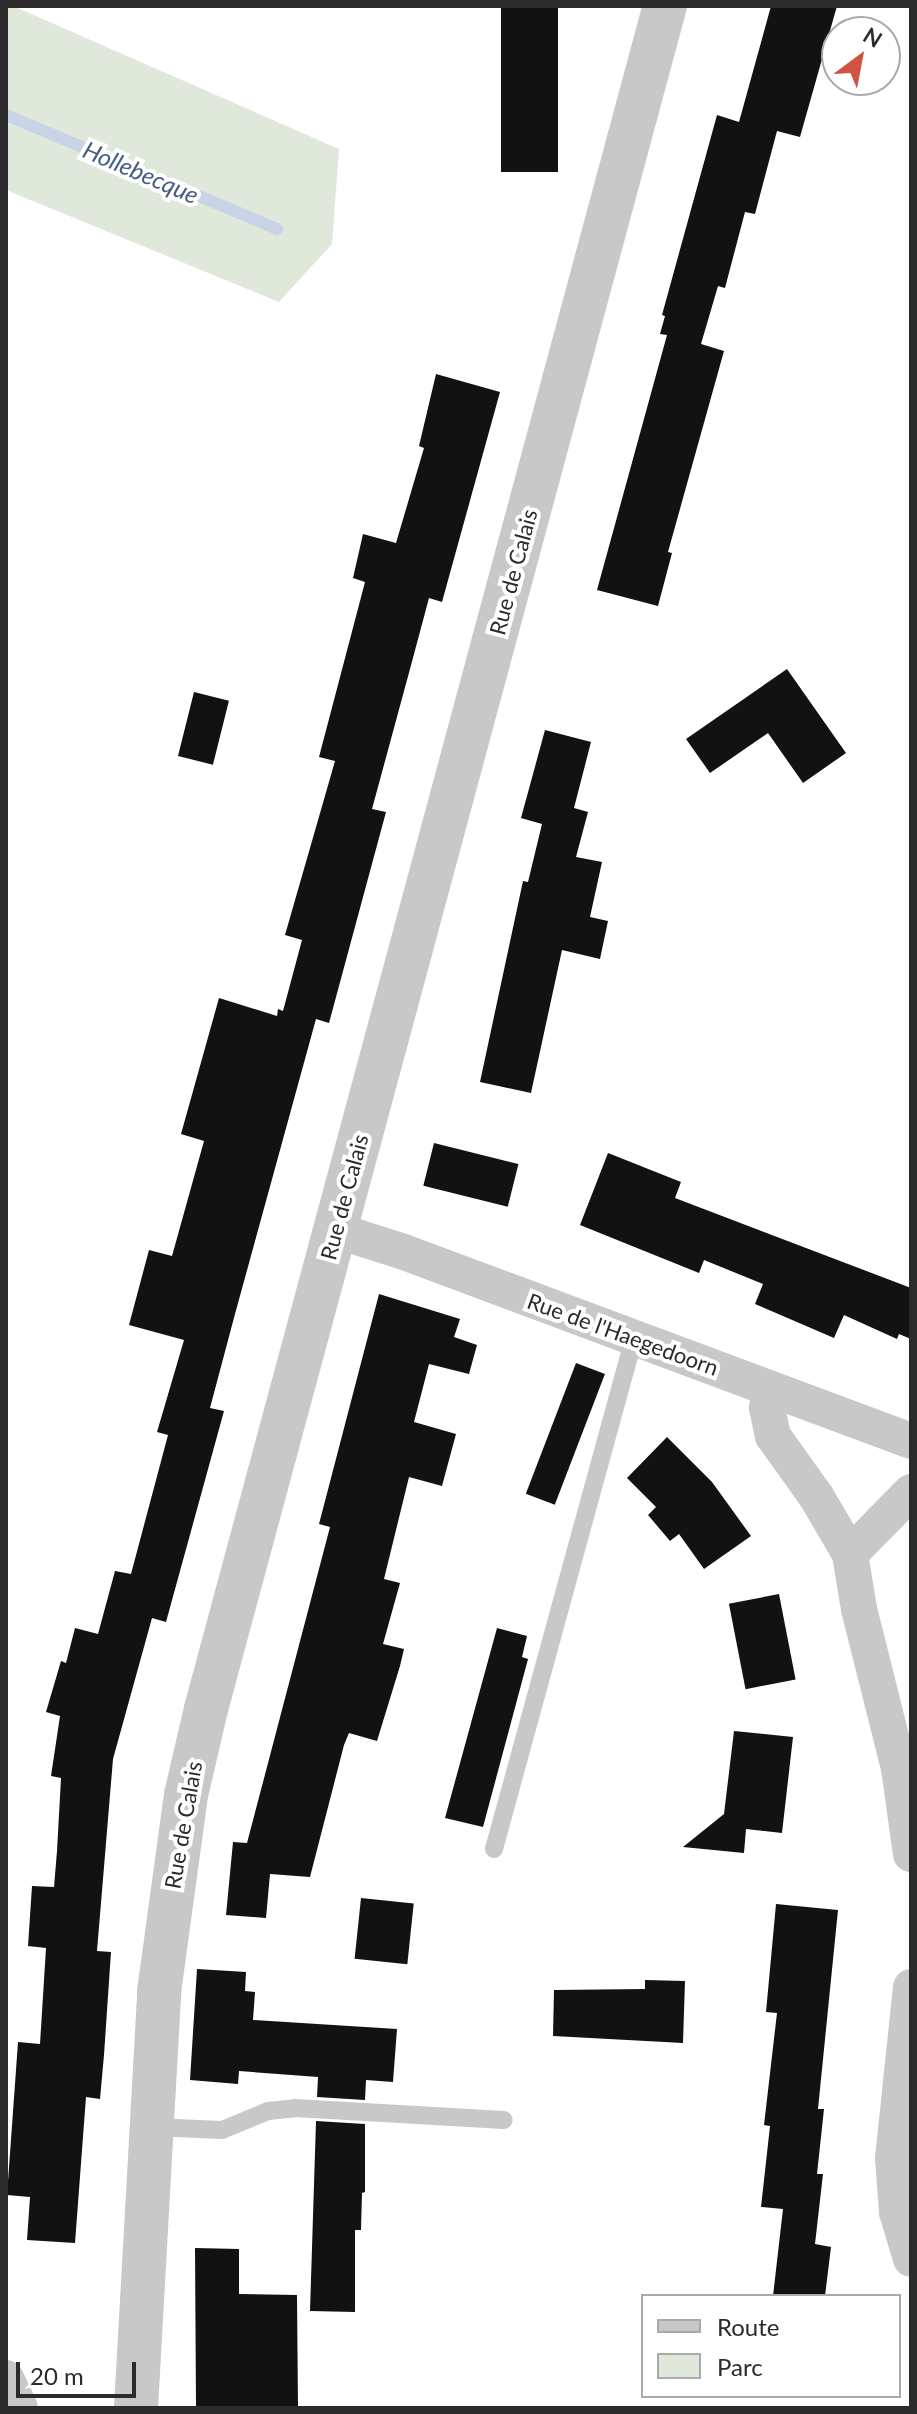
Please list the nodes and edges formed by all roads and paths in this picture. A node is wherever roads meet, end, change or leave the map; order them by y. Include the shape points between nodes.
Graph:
1 (665, 6) edge
2 (335, 1230) junction
3 (634, 1338) junction
4 (771, 1390) junction
5 (911, 1441) edge
6 (911, 1492) edge
7 (850, 1554) junction
8 (494, 1849) dead end
9 (911, 1854) edge
10 (911, 1987) edge
11 (504, 2120) dead end
12 (150, 2127) junction
13 (911, 2259) edge
14 (6, 2378) edge
15 (20, 2408) edge
16 (136, 2408) edge

1 - 2 street, Rue de Calais
2 - 3 street, Rue de l'Haegedoorn
2 - 12 street, Rue de Calais via 186,1795 162,1953
3 - 4 street, Rue de l'Haegedoorn
3 - 8 lane
4 - 5 street, Rue de l'Haegedoorn
4 - 7 street via 767,1408 773,1436
6 - 7 street
7 - 9 street via 899,1768
10 - 13 street via 893,2158 897,2212
11 - 12 lane via 295,2108 268,2111 222,2130
12 - 16 street, Rue de Calais
14 - 15 street

